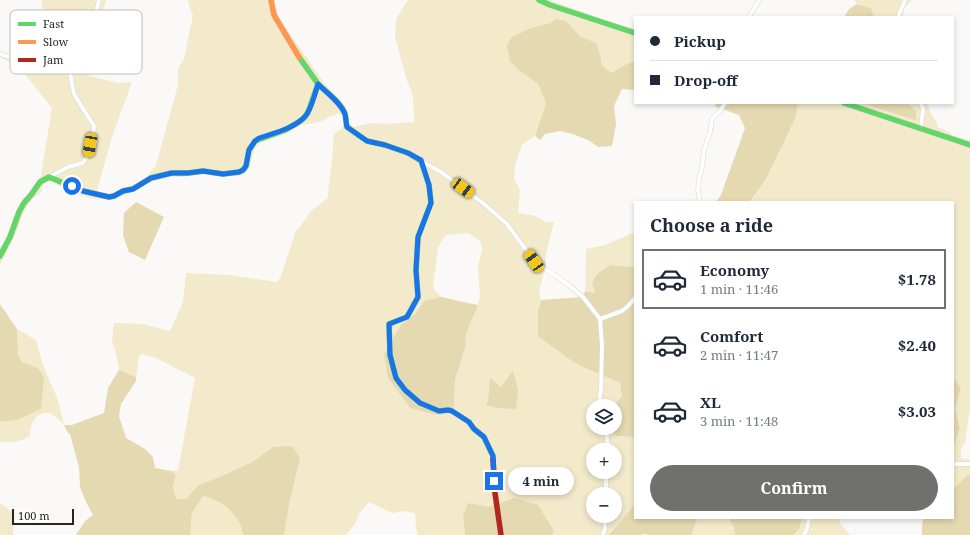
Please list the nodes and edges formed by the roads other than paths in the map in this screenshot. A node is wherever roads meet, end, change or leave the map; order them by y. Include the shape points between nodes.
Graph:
1 (99, 0) edge
2 (272, 0) edge
3 (539, 0) edge
4 (759, 0) edge
5 (905, 0) edge
6 (96, 10) edge
7 (750, 16) edge
8 (898, 16) edge
9 (634, 34) edge
10 (0, 54) edge
11 (10, 57) edge
12 (70, 74) edge
13 (318, 84) junction
14 (724, 104) edge
15 (847, 104) edge
16 (921, 104) edge
17 (921, 128) junction
18 (970, 145) edge
19 (421, 160) junction
20 (49, 177) junction
21 (700, 201) edge
22 (0, 256) edge
23 (634, 299) edge
24 (600, 319) junction
25 (600, 399) edge
26 (954, 464) edge
27 (970, 464) edge
28 (809, 519) edge
29 (605, 523) edge
30 (502, 535) edge
31 (603, 535) edge
32 (804, 535) edge

1 - 6 street
2 - 13 street via 274,15
3 - 9 street
4 - 7 street
5 - 8 street
10 - 11 street
12 - 20 street via 74,94 94,126 94,132 89,153 83,162
13 - 19 street via 341,106 347,127 367,141 408,153
13 - 20 street via 306,115 289,128 255,141 249,150 246,166 239,172 172,173 151,178 133,189 109,197 83,191
14 - 21 street via 712,119 704,150 698,190
15 - 17 street
16 - 17 street
17 - 18 street
19 - 24 street via 447,176 507,224 534,261 583,297
19 - 30 street via 429,185 431,203 418,237 418,297 407,317 389,324 390,355 396,378 405,390 420,403 439,411 452,411 469,422 484,437 493,456 495,493
20 - 22 street via 40,182 24,203
23 - 24 street via 622,311
24 - 25 street via 602,345
26 - 27 street
28 - 32 street
29 - 31 street

